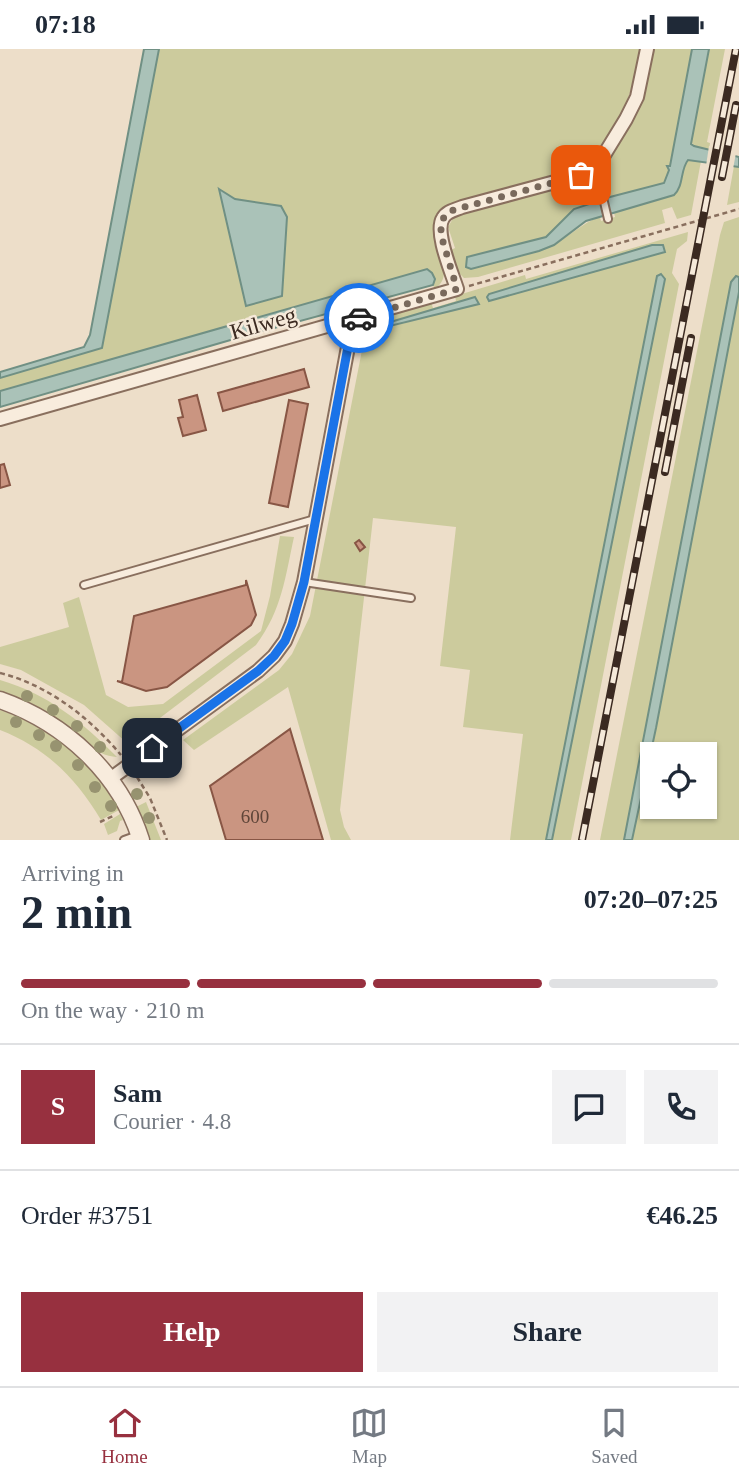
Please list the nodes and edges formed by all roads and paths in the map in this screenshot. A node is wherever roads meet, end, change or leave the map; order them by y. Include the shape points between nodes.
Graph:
1 (647, 49) edge
2 (596, 168) junction
3 (739, 209) edge
4 (608, 219) dead end
5 (457, 289) junction
6 (353, 320) junction
7 (0, 419) edge
8 (315, 519) junction
9 (304, 582) junction
10 (84, 585) dead end
11 (411, 599) dead end
12 (0, 700) edge
13 (110, 779) junction
14 (135, 838) edge

1 - 2 street via 637,97
2 - 4 lane
2 - 5 street via 445,215 441,235
3 - 5 path
5 - 6 street, Kilweg
6 - 7 street, Kilweg
6 - 8 street
8 - 9 street
8 - 10 lane
9 - 11 lane
9 - 13 street via 292,624 274,656
12 - 13 street via 60,730
13 - 14 street

